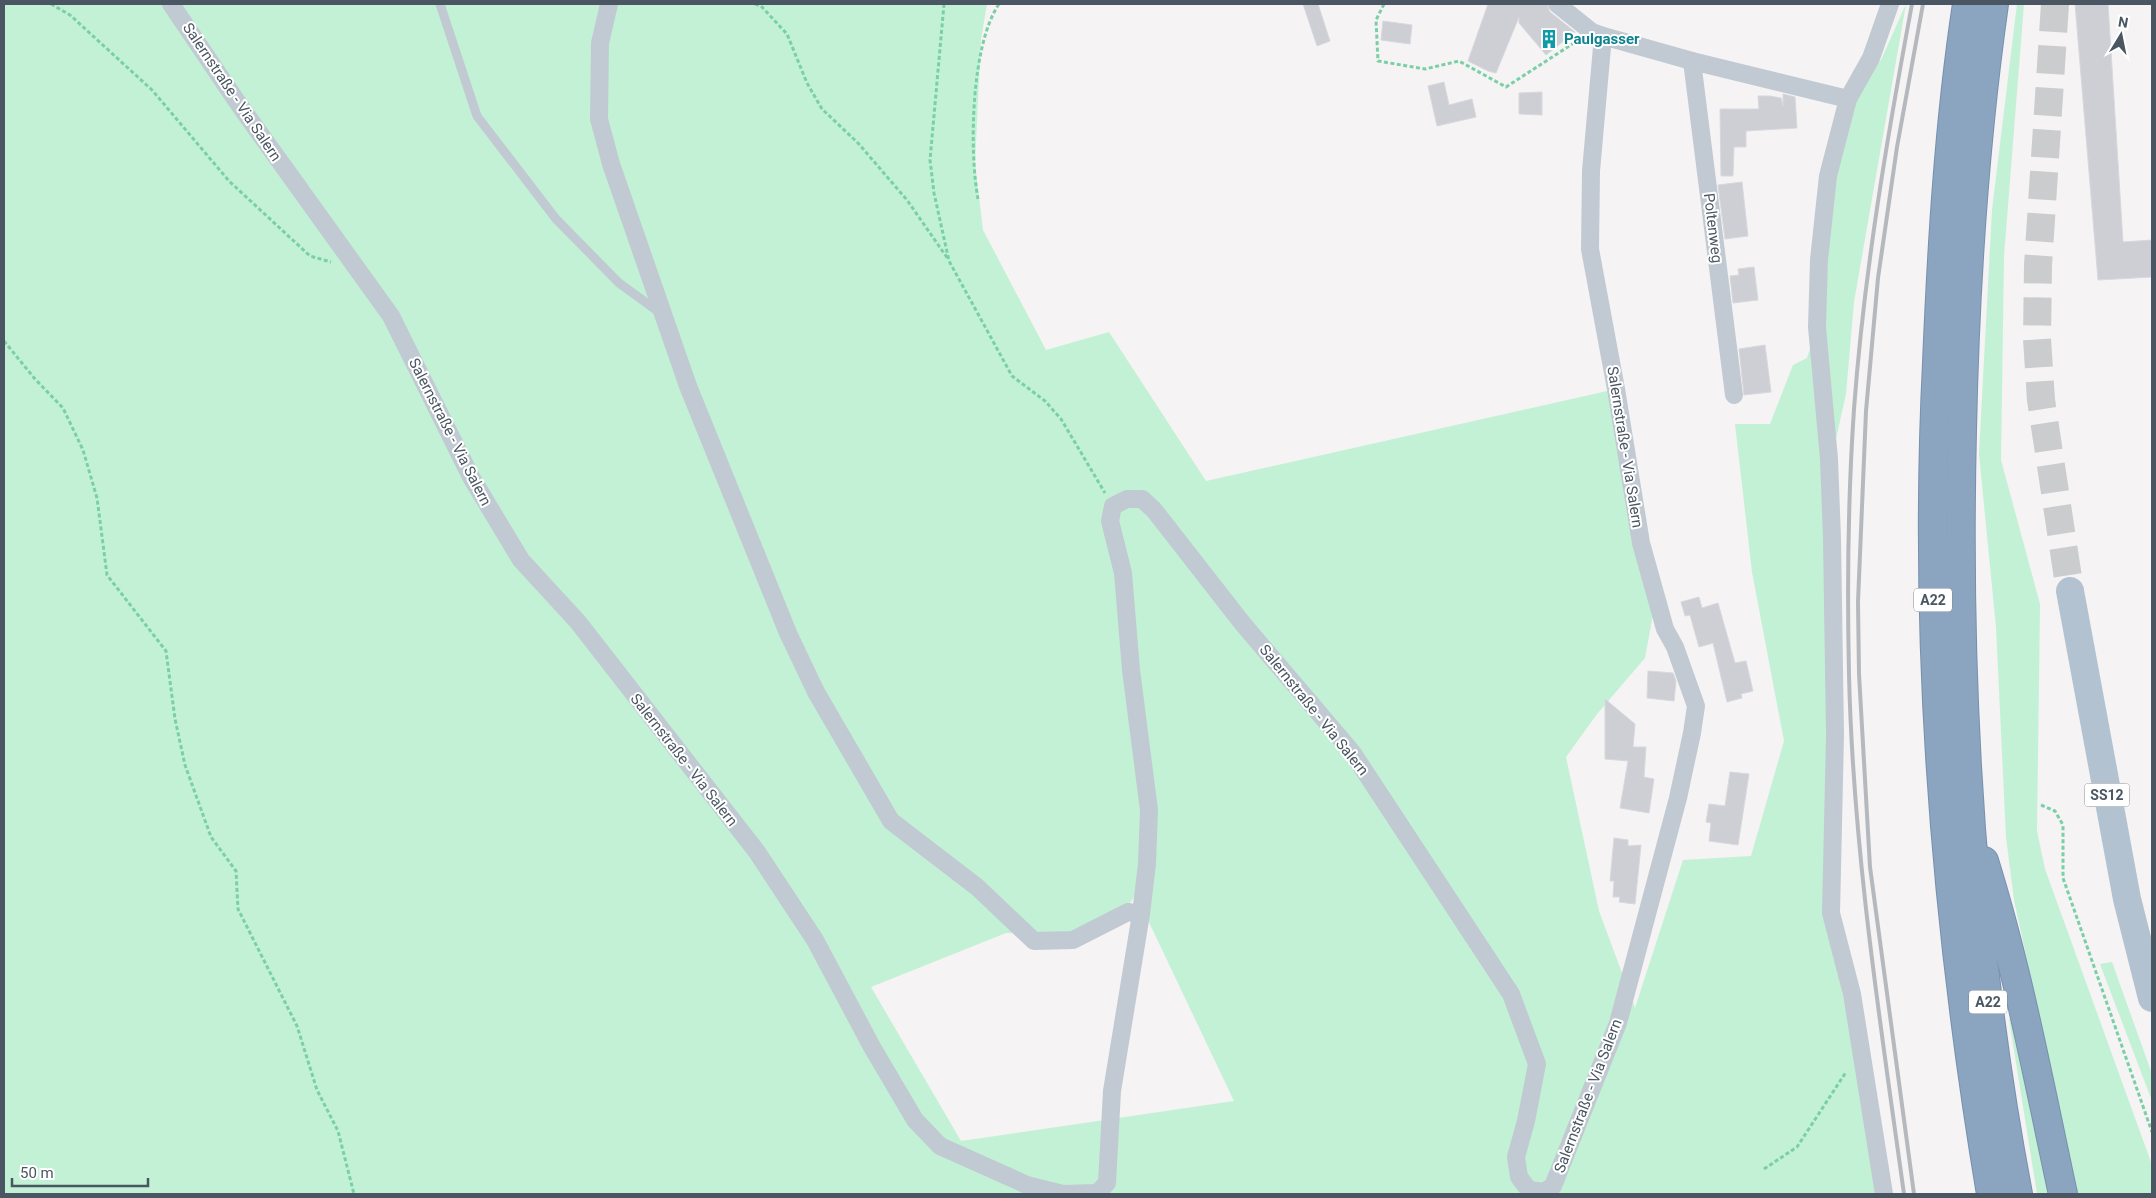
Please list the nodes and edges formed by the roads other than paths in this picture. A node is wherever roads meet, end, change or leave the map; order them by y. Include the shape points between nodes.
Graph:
1 (171, 4) edge
2 (440, 4) edge
3 (610, 4) edge
4 (1558, 4) edge
5 (1890, 4) edge
6 (1967, 4) edge
7 (1994, 4) edge
8 (1597, 34) junction
9 (1692, 61) junction
10 (1848, 98) junction
11 (663, 315) junction
12 (1734, 395) dead end
13 (2070, 591) tunnel mouth
14 (1969, 809) junction
15 (1141, 914) junction
16 (2152, 998) edge
17 (1884, 1194) edge
18 (1991, 1194) edge
19 (2018, 1194) edge
20 (2063, 1194) edge

1 - 15 street, Salernstraße - Via Salern via 391,316 471,477 521,560 578,622 757,852 815,940 915,1120 940,1146 1027,1186 1063,1194 1097,1193 1107,1183 1112,1091
2 - 11 lane via 477,116 556,219 619,282
3 - 11 street via 600,43 599,119 611,164
4 - 8 street
5 - 10 street via 1872,58
6 - 18 highway, A22 via 1940,278 1932,436 1932,579 1938,727 1952,906 1972,1076
7 - 14 highway, A22 via 1979,126 1965,319 1960,480 1960,648
8 - 9 street
8 - 15 street, Salernstraße - Via Salern via 1590,249 1641,543 1665,630 1675,647 1696,706 1678,798 1618,1023 1552,1186 1544,1192 1529,1190 1519,1177 1516,1158 1537,1064 1511,994 1346,745 1243,624 1154,510 1142,499 1127,499 1113,506 1110,521 1123,573 1149,810 1148,864
9 - 10 street
9 - 12 street, Poltenweg
10 - 17 street via 1828,176 1819,260 1817,327 1829,459 1832,556 1835,752 1831,913 1845,962 1861,1046
11 - 15 street via 691,394 788,633 816,692 891,821 977,887 1034,941 1073,940 1128,912
13 - 16 main road, SS12 via 2127,899
14 - 19 highway, A22 via 1976,905 1993,1039
14 - 20 highway via 2001,916

